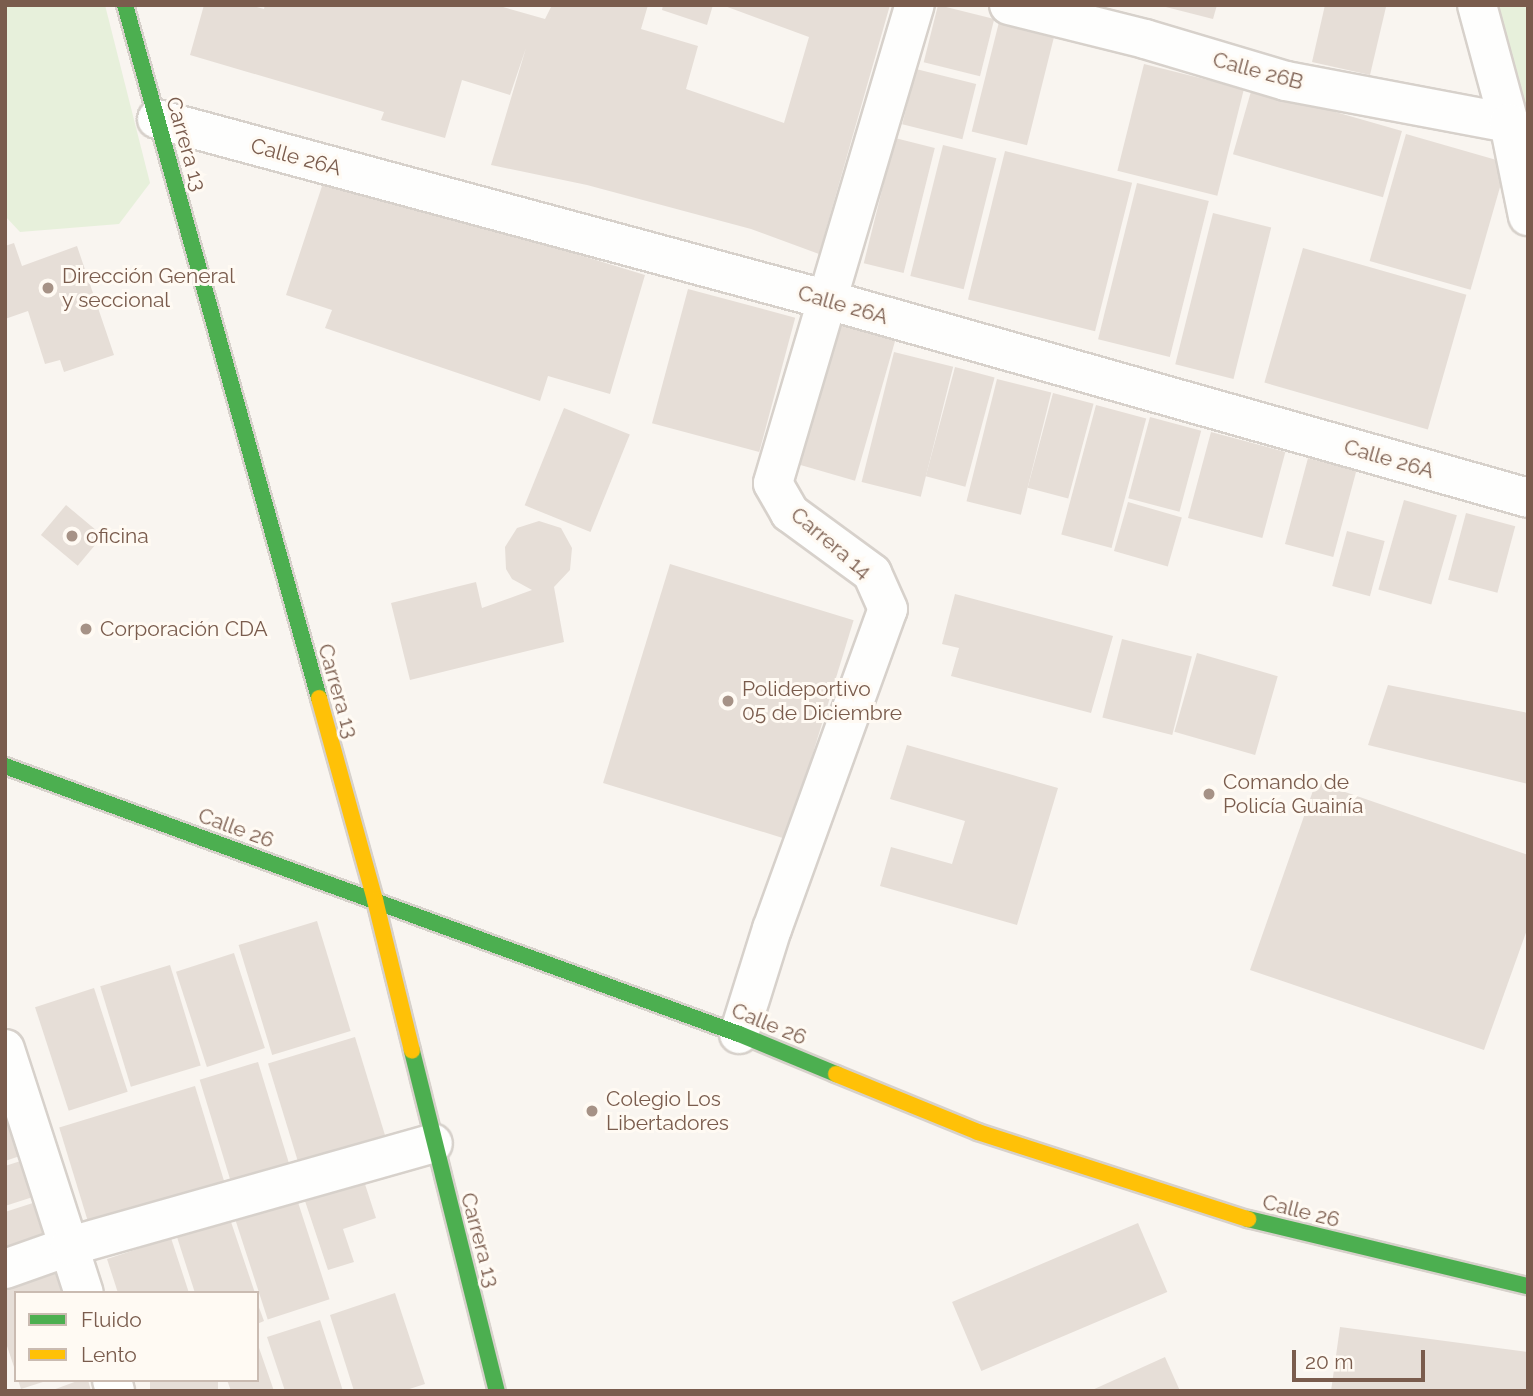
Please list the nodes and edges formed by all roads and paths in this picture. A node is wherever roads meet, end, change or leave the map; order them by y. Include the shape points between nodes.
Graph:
1 (125, 5) edge
2 (915, 5) edge
3 (1010, 5) edge
4 (1477, 5) edge
5 (157, 119) junction
6 (1509, 123) junction
7 (1528, 216) edge
8 (828, 300) junction
9 (1528, 498) edge
10 (5, 766) edge
11 (375, 901) junction
12 (739, 1034) junction
13 (5, 1049) edge
14 (433, 1143) junction
15 (70, 1246) junction
16 (5, 1269) edge
17 (1528, 1286) edge
18 (83, 1291) edge
19 (491, 1389) edge

1 - 5 street, Carrera 13
2 - 8 street, Carrera 14
3 - 6 street, Calle 26B via 1286,81
4 - 6 street
5 - 8 street, Calle 26A
5 - 11 street, Carrera 13
6 - 7 street
8 - 9 street, Calle 26A
8 - 12 street, Carrera 14 via 773,483 790,513 872,573 888,609 772,929
10 - 11 street, Calle 26
11 - 12 street, Calle 26
11 - 14 street, Carrera 13
12 - 17 street, Calle 26 via 978,1132 1276,1228
13 - 15 street
14 - 15 street
14 - 19 street, Carrera 13
15 - 16 street
15 - 18 street

